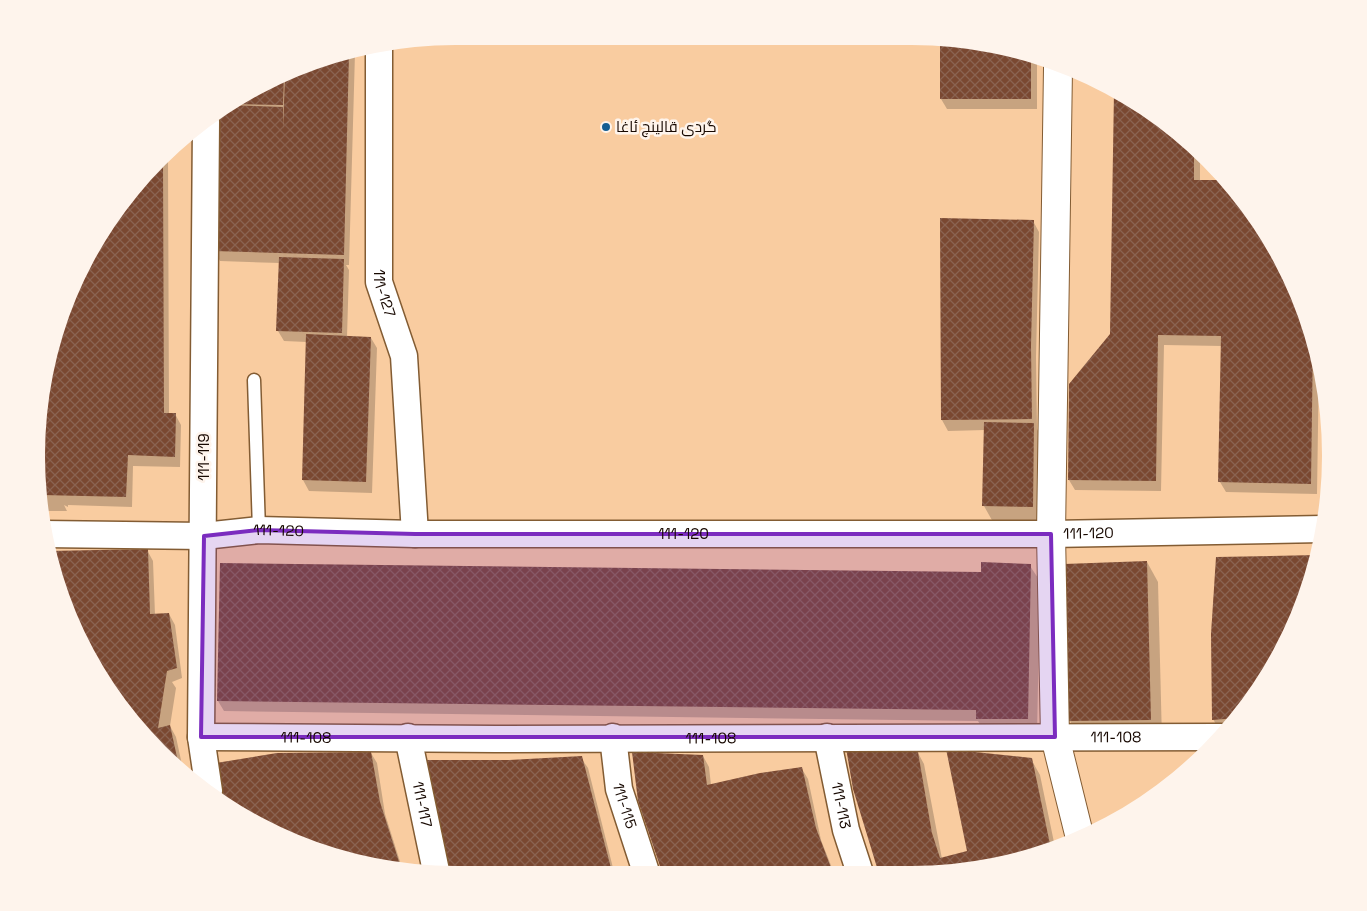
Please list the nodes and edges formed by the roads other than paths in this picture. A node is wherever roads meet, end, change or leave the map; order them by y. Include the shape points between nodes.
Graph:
1 (379, 52) edge
2 (1058, 72) edge
3 (206, 130) edge
4 (254, 380) dead end
5 (1315, 529) edge
6 (259, 530) junction
7 (53, 534) edge
8 (415, 534) junction
9 (1051, 534) junction
10 (204, 536) junction
11 (201, 737) junction
12 (408, 737) junction
13 (613, 737) junction
14 (827, 737) junction
15 (1055, 737) junction
16 (1208, 739) edge
17 (208, 782) edge
18 (1078, 831) edge
19 (435, 865) edge
20 (644, 866) edge
21 (857, 866) edge

1 - 8 street, 111-127 via 379,282 404,356
2 - 9 street
3 - 10 street, 111-119
4 - 6 lane
5 - 9 street, 111-120
6 - 8 street, 111-120
6 - 10 street, 111-120
7 - 10 street, 111-120
8 - 9 street, 111-120
9 - 15 street
10 - 11 street, 111-119
11 - 12 street, 111-108
11 - 17 street, 111-119
12 - 13 street, 111-108
12 - 19 street, 111-117
13 - 14 street, 111-108
13 - 20 street, 111-115 via 620,788
14 - 15 street, 111-108
14 - 21 street, 111-113 via 846,830
15 - 16 street, 111-108
15 - 18 street

